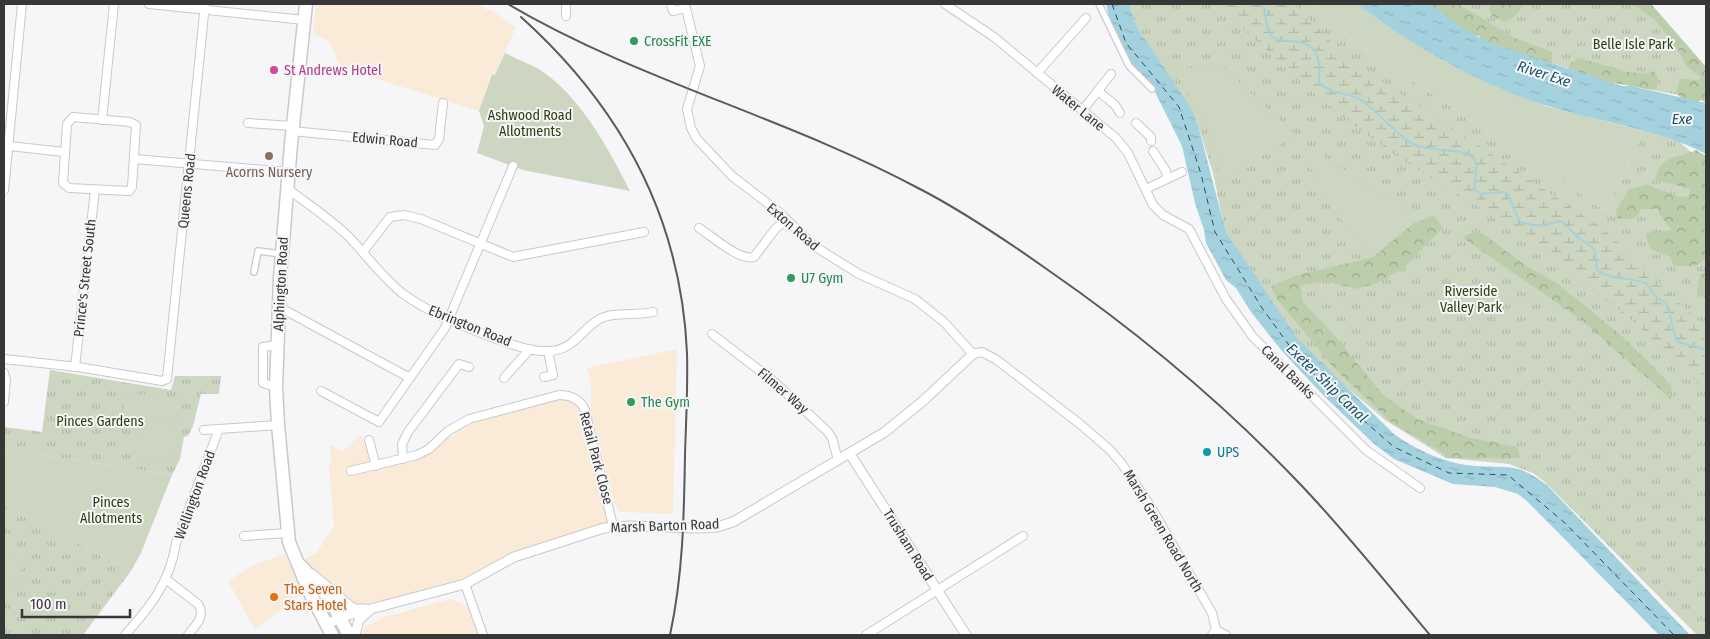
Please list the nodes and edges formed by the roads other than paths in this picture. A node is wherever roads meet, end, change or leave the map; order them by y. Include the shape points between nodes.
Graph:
1 (22, 4) edge
2 (114, 4) edge
3 (149, 4) edge
4 (306, 4) edge
5 (566, 4) edge
6 (945, 4) edge
7 (1100, 4) edge
8 (671, 5) edge
9 (205, 6) edge
10 (686, 6) edge
11 (566, 16) dead end
12 (1086, 18) dead end
13 (304, 20) junction
14 (1037, 73) junction
15 (1110, 74) dead end
16 (1152, 88) dead end
17 (1098, 91) junction
18 (443, 104) dead end
19 (1082, 112) junction
20 (1120, 112) dead end
21 (102, 120) junction
22 (248, 123) dead end
23 (1136, 123) dead end
24 (292, 129) junction
25 (1151, 141) dead end
26 (9, 146) junction
27 (1154, 151) dead end
28 (64, 152) junction
29 (134, 158) junction
30 (190, 164) junction
31 (513, 166) dead end
32 (288, 172) junction
33 (1182, 172) dead end
34 (1167, 179) junction
35 (288, 189) junction
36 (1146, 189) junction
37 (4, 190) edge
38 (95, 190) junction
39 (787, 220) junction
40 (700, 228) dead end
41 (1189, 229) joint
42 (644, 232) dead end
43 (482, 244) junction
44 (363, 252) junction
45 (282, 254) junction
46 (254, 272) dead end
47 (279, 307) junction
48 (654, 312) dead end
49 (449, 320) junction
50 (712, 334) dead end
51 (530, 349) junction
52 (548, 351) junction
53 (972, 354) junction
54 (4, 359) edge
55 (75, 367) junction
56 (469, 367) dead end
57 (4, 373) edge
58 (410, 378) junction
59 (504, 378) dead end
60 (544, 378) dead end
61 (321, 391) dead end
62 (4, 402) edge
63 (278, 425) junction
64 (204, 430) dead end
65 (219, 430) junction
66 (370, 440) dead end
67 (850, 454) junction
68 (403, 459) junction
69 (838, 460) junction
70 (376, 466) junction
71 (352, 471) dead end
72 (1420, 488) dead end
73 (613, 526) junction
74 (287, 533) junction
75 (244, 536) dead end
76 (1023, 536) dead end
77 (297, 563) junction
78 (308, 572) junction
79 (167, 580) junction
80 (465, 584) junction
81 (938, 591) junction
82 (376, 608) junction
83 (343, 618) junction
84 (329, 630) edge
85 (1214, 632) edge
86 (125, 635) edge
87 (188, 635) edge
88 (336, 635) edge
89 (349, 635) edge
90 (354, 635) edge
91 (483, 635) edge
92 (866, 635) edge
93 (966, 635) edge
94 (1226, 635) edge

1 - 26 street
2 - 21 street
3 - 9 street
4 - 13 highway, Alphington Road
5 - 11 street
6 - 14 street, Water Lane via 994,37
7 - 16 street via 1129,66
8 - 10 street via 673,11
9 - 13 street
9 - 30 street, Queens Road
10 - 39 street, Exton Road via 700,66 687,109 691,128 732,176
12 - 14 street
13 - 24 highway, Alphington Road
14 - 19 street, Water Lane
15 - 17 street
17 - 19 street
17 - 20 street
18 - 24 street, Edwin Road via 439,140 435,145
19 - 36 street, Water Lane via 1116,138 1128,153
21 - 28 street via 71,119 67,124
21 - 29 street via 136,125
22 - 24 street
23 - 25 street via 1151,137
24 - 32 highway, Alphington Road
26 - 28 street
26 - 37 street
27 - 34 street
28 - 38 street via 64,183 70,188
29 - 30 street
29 - 38 street via 129,191
30 - 32 street
30 - 55 street, Queens Road via 166,379 162,381
31 - 43 street
32 - 35 highway, Alphington Road
33 - 34 street
34 - 36 street
35 - 44 street, Ebrington Road via 333,223
35 - 45 highway, Alphington Road
36 - 41 street, Water Lane via 1153,205 1163,215
38 - 55 street, Prince's Street South
39 - 40 street via 750,258 739,255
39 - 53 street, Exton Road via 832,258 915,300 944,322
41 - 72 street, Canal Banks via 1226,298 1253,337 1366,450
42 - 43 street via 513,257
43 - 44 street via 421,219 397,215 390,217
43 - 49 street
44 - 49 street, Ebrington Road via 400,291
45 - 46 street via 258,251
45 - 47 highway, Alphington Road
47 - 58 street
47 - 63 highway, Alphington Road
48 - 52 street, Ebrington Road via 603,318 590,326 576,342
49 - 51 street, Ebrington Road
49 - 58 street
50 - 69 street, Filmer Way via 772,380 827,430
51 - 52 street, Ebrington Road
51 - 59 street
52 - 60 street via 552,376
53 - 67 street, Marsh Barton Road via 885,432
53 - 85 street, Marsh Green Road North via 982,352 997,360 1080,424 1116,457 1138,486 1193,579 1212,613
54 - 55 street
56 - 68 street via 459,364 408,432 402,444
57 - 62 street
58 - 61 street via 379,422
63 - 65 street
63 - 74 highway, Alphington Road
64 - 65 street
65 - 79 street, Wellington Road via 176,542 175,558
66 - 70 street
67 - 69 street, Marsh Barton Road
67 - 81 street, Trusham Road
68 - 70 street, Retail Park Close
68 - 73 street, Retail Park Close via 429,449 448,431 469,419 558,395 572,397 585,410
69 - 73 street, Marsh Barton Road via 756,510 724,525 698,528
70 - 71 street, Retail Park Close
73 - 80 street, Marsh Barton Road via 514,557
74 - 75 street
74 - 77 highway, Alphington Road
76 - 81 street
77 - 78 highway
77 - 84 highway, Alphington Road
78 - 82 street, Marsh Barton Road via 355,609
78 - 83 highway
79 - 86 street, Wellington Road
79 - 87 street via 201,609 201,618
80 - 82 street, Marsh Barton Road
80 - 91 street
81 - 92 street
81 - 93 street, Trusham Road
82 - 83 street, Marsh Barton Road
82 - 90 street, Marsh Barton Road via 364,613
83 - 84 street, Marsh Barton Road
83 - 88 street
83 - 89 highway
85 - 94 street

